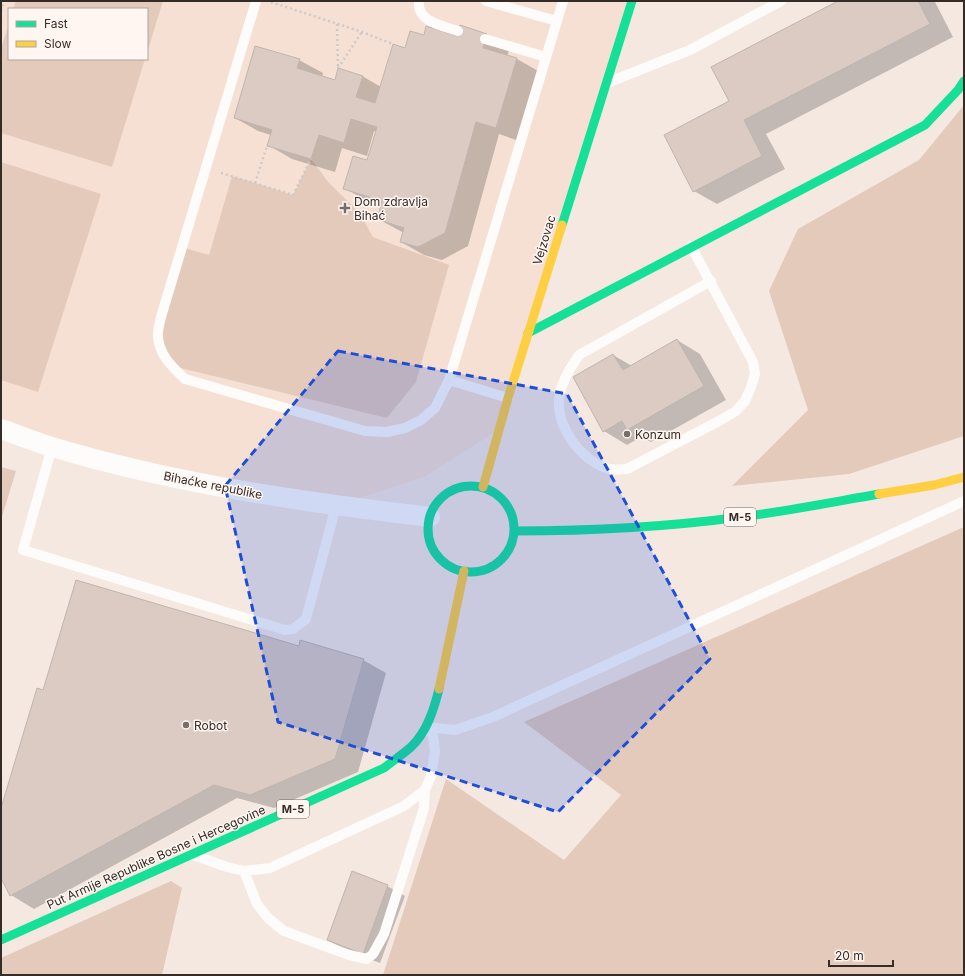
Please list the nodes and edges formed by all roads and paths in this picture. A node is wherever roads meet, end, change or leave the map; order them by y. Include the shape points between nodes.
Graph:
1 (4, 1) edge
2 (256, 1) edge
3 (268, 1) edge
4 (420, 1) edge
5 (486, 1) edge
6 (562, 1) edge
7 (632, 1) edge
8 (781, 1) edge
9 (1, 11) edge
10 (557, 21) junction
11 (337, 24) junction
12 (458, 31) dead end
13 (362, 32) junction
14 (485, 39) dead end
15 (393, 44) dead end
16 (546, 57) junction
17 (964, 81) edge
18 (605, 84) junction
19 (267, 146) dead end
20 (312, 159) dead end
21 (205, 169) junction
22 (255, 183) junction
23 (692, 246) junction
24 (711, 282) junction
25 (528, 332) junction
26 (449, 380) junction
27 (508, 398) junction
28 (1, 429) edge
29 (52, 447) junction
30 (964, 477) edge
31 (483, 487) junction
32 (964, 500) edge
33 (336, 506) junction
34 (430, 517) junction
35 (514, 531) junction
36 (464, 571) junction
37 (426, 727) junction
38 (425, 790) junction
39 (191, 855) junction
40 (244, 871) junction
41 (1, 940) edge

1 - 9 path
2 - 21 lane
3 - 11 path
4 - 12 lane via 422,14 429,21
5 - 10 lane
6 - 10 lane
7 - 18 main road, Vejzovac
8 - 18 lane via 690,50
10 - 16 lane
11 - 13 path
11 - 13 path via 338,68
13 - 15 path
14 - 16 lane
16 - 26 lane
17 - 23 main road via 925,125
18 - 25 main road, Vejzovac
19 - 22 path
20 - 22 path via 293,195
21 - 22 path
21 - 26 lane via 158,334 161,351 186,379 365,431 386,432 405,428 436,408
23 - 24 lane
23 - 25 main road
24 - 24 lane via 753,362 755,374 745,401 736,411 719,421 627,469 610,469 584,456 570,439 562,420 559,401 569,370 579,355
25 - 27 main road, Vejzovac
26 - 27 lane
27 - 31 main road, Vejzovac
28 - 29 street, Bihaćke republike
29 - 33 street, Bihaćke republike via 160,475
29 - 33 lane via 23,550 284,630 293,629 306,619
30 - 35 main road, M-5 via 934,485 742,517 592,530
31 - 34 main road via 469,485 456,488 444,495 435,505
31 - 35 main road via 496,494 506,504 512,517
32 - 37 lane via 493,717 455,730
33 - 34 street, Bihaćke republike
34 - 36 main road via 428,531 431,545 439,558 450,567
35 - 36 main road via 511,545 503,558 492,566 478,571
36 - 37 main road, Put Armije Republike Bosne i Hercegovine / M-5 via 442,680
37 - 38 lane via 433,736 435,751 431,776
37 - 39 main road, Put Armije Republike Bosne i Hercegovine / M-5 via 412,746 384,768
38 - 40 lane via 404,806 270,868
38 - 40 lane via 424,808 384,934 373,954 367,959 284,931 268,918 257,904
39 - 40 lane
39 - 41 main road, Put Armije Republike Bosne i Hercegovine / M-5

